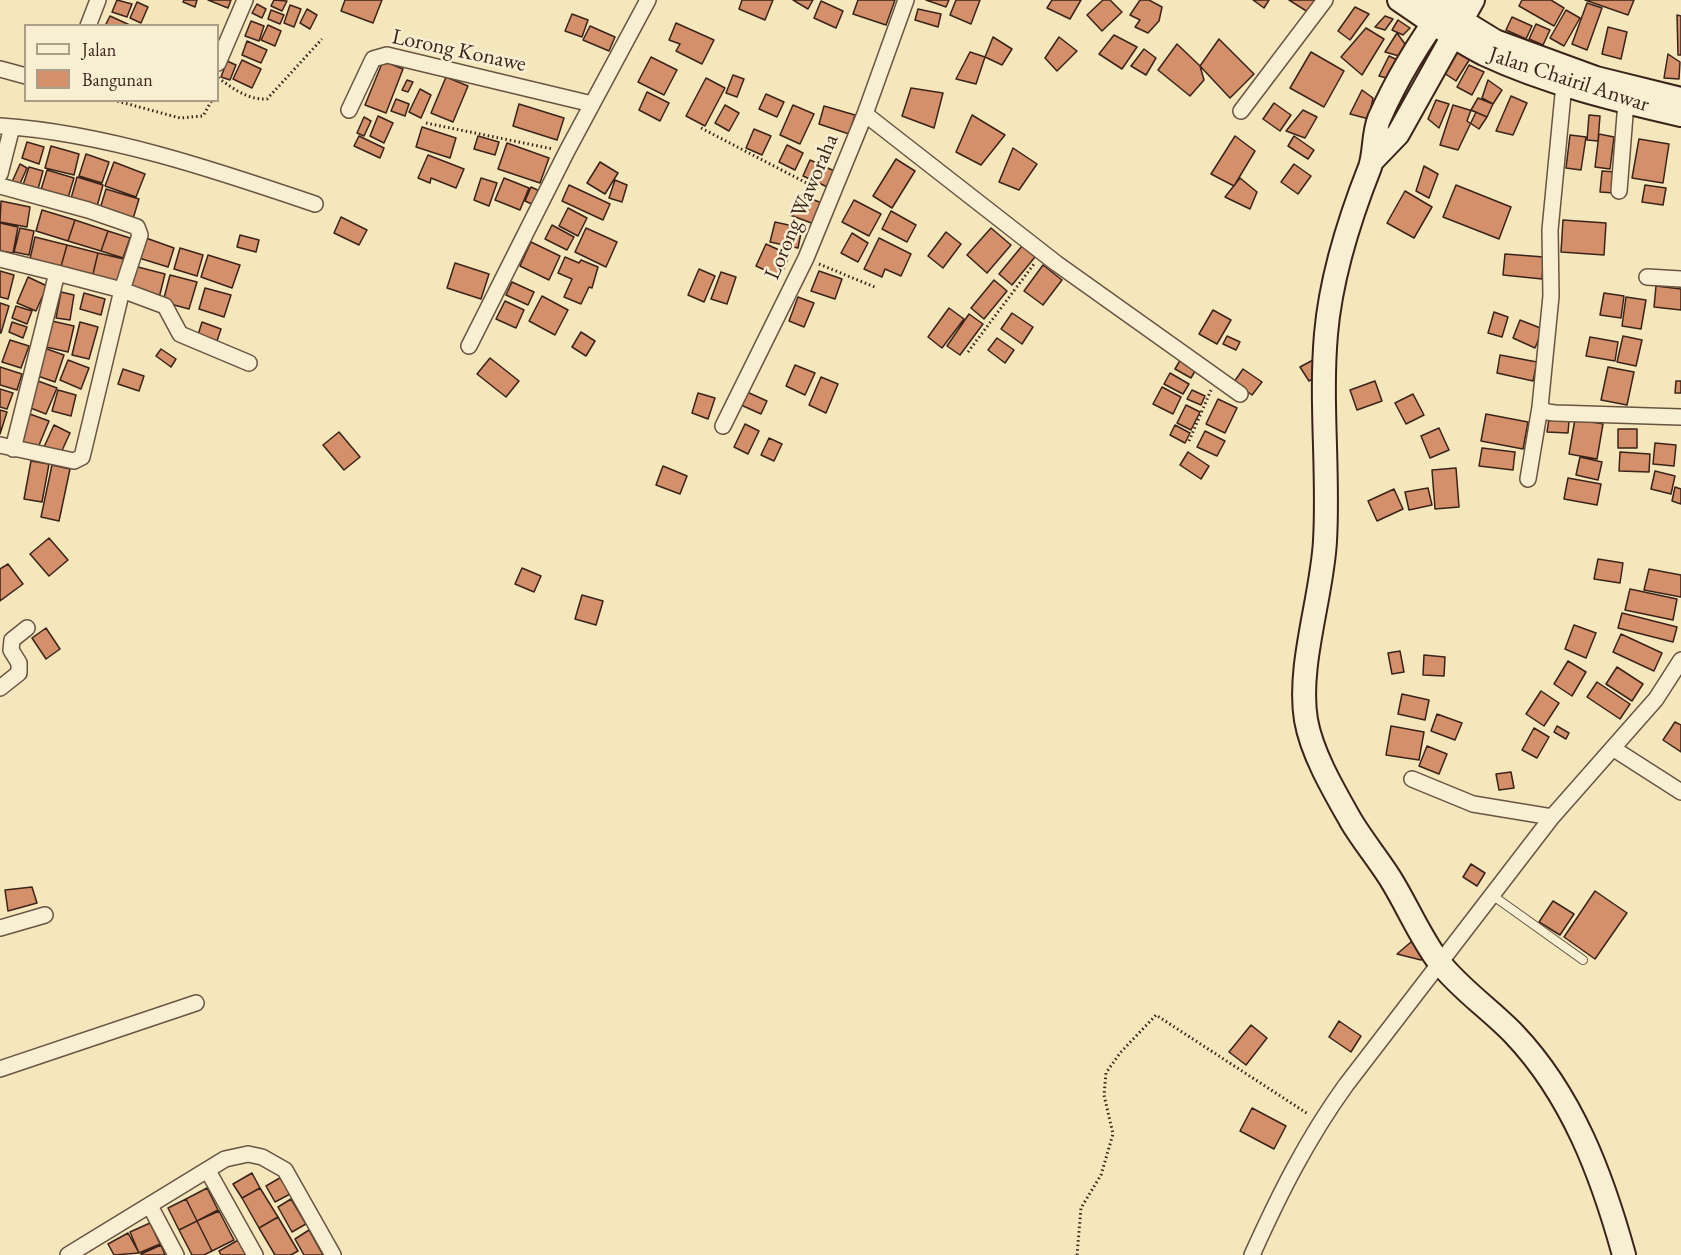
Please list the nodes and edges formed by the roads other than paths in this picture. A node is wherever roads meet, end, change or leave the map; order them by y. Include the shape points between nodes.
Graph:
1 (98, 0) edge
2 (245, 0) edge
3 (648, 0) edge
4 (906, 0) edge
5 (1325, 0) edge
6 (1399, 0) edge
7 (1473, 0) edge
8 (1444, 15) edge
9 (89, 24) edge
10 (219, 61) edge
11 (0, 69) edge
12 (24, 75) edge
13 (1564, 84) junction
14 (1681, 99) edge
15 (1626, 102) junction
16 (591, 104) junction
17 (349, 111) dead end
18 (1241, 111) dead end
19 (865, 114) junction
20 (1681, 115) edge
21 (6, 127) edge
22 (0, 174) edge
23 (0, 186) edge
24 (1619, 191) dead end
25 (315, 204) dead end
26 (0, 259) edge
27 (57, 273) junction
28 (1647, 277) dead end
29 (1681, 279) edge
30 (122, 290) junction
31 (469, 346) dead end
32 (249, 363) dead end
33 (1240, 393) dead end
34 (1540, 407) junction
35 (1681, 417) edge
36 (723, 426) dead end
37 (6, 447) edge
38 (1528, 479) dead end
39 (27, 628) dead end
40 (1681, 660) edge
41 (0, 688) edge
42 (1614, 749) junction
43 (1412, 779) dead end
44 (1681, 792) edge
45 (1552, 818) junction
46 (1491, 894) junction
47 (45, 915) dead end
48 (0, 928) edge
49 (1583, 960) dead end
50 (1440, 962) junction
51 (196, 1004) dead end
52 (0, 1070) edge
53 (208, 1171) junction
54 (150, 1206) junction
55 (94, 1240) junction
56 (68, 1255) edge
57 (101, 1255) edge
58 (176, 1255) edge
59 (255, 1255) edge
60 (333, 1255) edge
61 (1252, 1255) edge
62 (1624, 1255) edge

1 - 9 street
2 - 10 street
3 - 16 street
4 - 19 street, Lorong Waworaha
5 - 18 street
6 - 8 main road, Jalan Chairil Anwar
7 - 8 main road
8 - 13 main road, Jalan Chairil Anwar via 1516,67
8 - 14 main road, Jalan Chairil Anwar via 1495,41 1568,69
8 - 50 main road via 1398,134 1372,161 1342,246 1331,295 1323,399 1325,542 1304,701 1312,741 1352,822
11 - 12 street
13 - 15 main road, Jalan Chairil Anwar
13 - 34 street via 1550,230 1551,296
15 - 20 main road, Jalan Chairil Anwar
15 - 24 street
16 - 17 street, Lorong Konawe via 387,55 373,59
16 - 31 street
19 - 33 street via 1043,253
19 - 36 street, Lorong Waworaha via 806,258
21 - 22 street
21 - 25 street via 44,130 174,160
23 - 30 street via 137,227 140,235
26 - 27 street
27 - 30 street
27 - 37 street
28 - 29 street
30 - 32 street via 165,306 186,338
30 - 37 street via 82,457 74,461
34 - 35 street via 1555,413
34 - 38 street
39 - 41 street via 12,640 18,673
40 - 42 street via 1656,699
42 - 44 street
42 - 45 street
43 - 45 street via 1473,804
45 - 46 street
46 - 49 lane
46 - 50 street
47 - 48 street
50 - 61 street via 1320,1121 1290,1171
50 - 62 main road via 1516,1036 1555,1084 1585,1142
51 - 52 street
53 - 54 street
53 - 59 street
53 - 60 street via 238,1154 262,1157 285,1170
54 - 55 street
54 - 58 street
55 - 56 street
55 - 57 street

